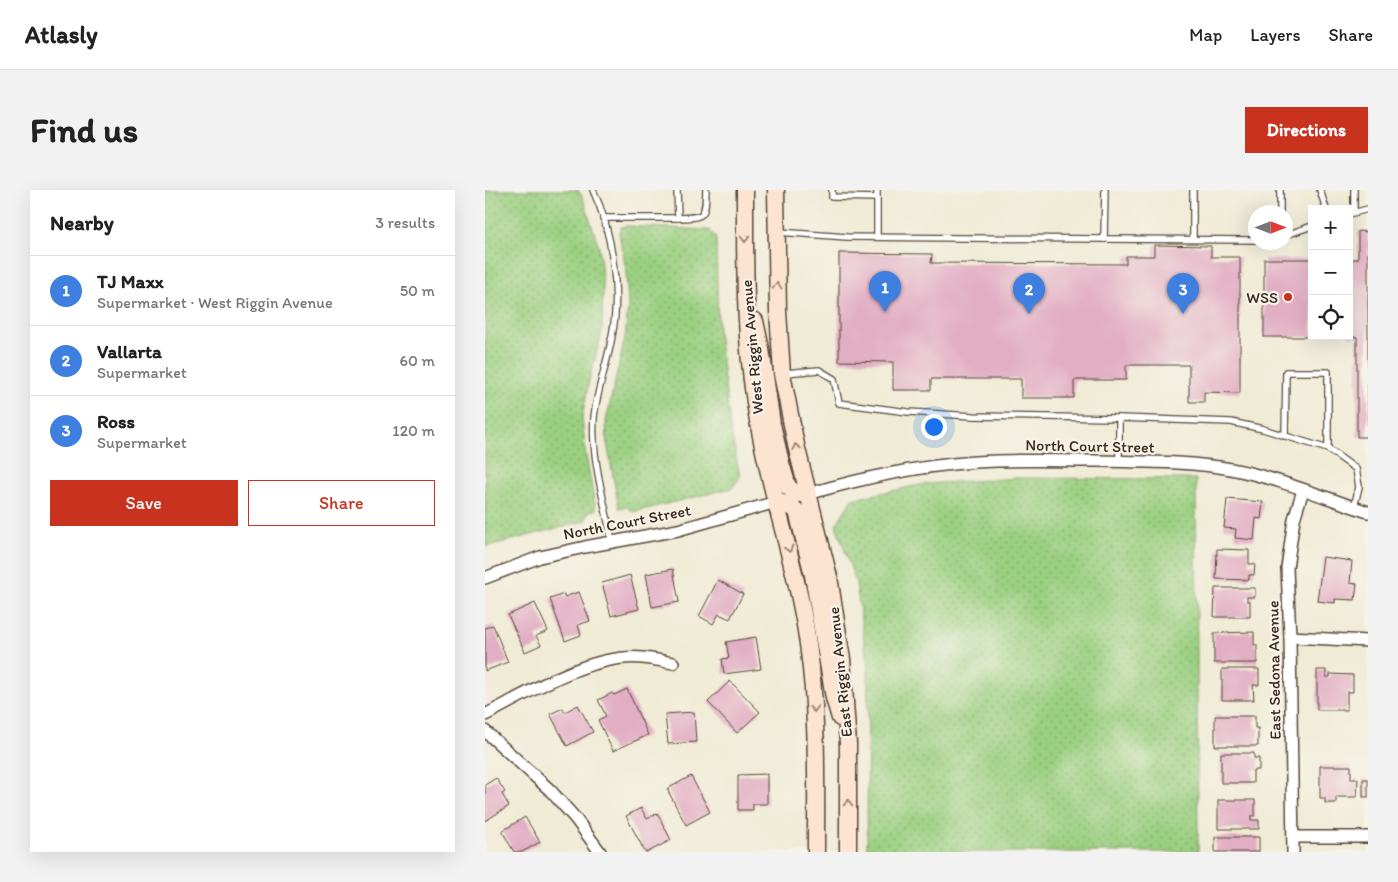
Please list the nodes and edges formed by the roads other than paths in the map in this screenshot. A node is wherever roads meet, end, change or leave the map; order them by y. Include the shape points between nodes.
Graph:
1 (593, 190) edge
2 (677, 190) edge
3 (706, 190) edge
4 (745, 190) edge
5 (776, 190) edge
6 (832, 190) edge
7 (877, 190) edge
8 (1105, 190) edge
9 (1193, 190) edge
10 (1280, 190) edge
11 (1320, 190) edge
12 (1354, 190) edge
13 (877, 198) junction
14 (1280, 205) edge
15 (1325, 205) edge
16 (1353, 205) edge
17 (1368, 208) edge
18 (1353, 213) edge
19 (603, 218) junction
20 (678, 218) junction
21 (1308, 227) edge
22 (777, 232) junction
23 (1293, 232) edge
24 (877, 237) junction
25 (1104, 239) junction
26 (1193, 239) junction
27 (1248, 240) edge
28 (745, 278) junction
29 (783, 374) junction
30 (1119, 418) junction
31 (1285, 436) junction
32 (1328, 449) junction
33 (1119, 462) junction
34 (1303, 490) junction
35 (808, 494) junction
36 (776, 502) junction
37 (1354, 508) junction
38 (1368, 512) edge
39 (612, 542) junction
40 (485, 578) edge
41 (1290, 637) junction
42 (1368, 641) edge
43 (673, 663) dead end
44 (485, 715) edge
45 (485, 731) edge
46 (848, 744) junction
47 (1293, 837) junction
48 (1368, 837) edge
49 (600, 852) edge
50 (816, 852) edge
51 (848, 852) edge
52 (1293, 852) edge

1 - 19 lane
2 - 20 lane
3 - 20 lane via 706,209 702,215
4 -> 28 main road, West Riggin Avenue
5 - 22 main road, West Riggin Avenue
6 - 13 lane via 832,197
7 - 13 lane
8 - 25 lane
9 - 26 lane
10 - 14 lane
11 - 15 lane
12 - 16 lane
13 - 24 lane
17 - 18 lane
19 - 20 lane
19 - 39 lane via 613,265 615,311 594,416 594,434
21 - 23 lane
22 - 24 lane
29 -> 22 main road, West Riggin Avenue
24 - 25 lane
25 - 26 lane
26 - 27 lane
28 - 35 main road via 781,463 788,487 797,494
28 - 36 main road, West Riggin Avenue via 754,396
29 - 30 lane via 819,370 835,378 839,403 891,410 973,416
35 -> 29 main road, West Riggin Avenue
30 - 31 lane via 1231,422
30 - 33 lane
31 - 32 lane
31 - 32 lane via 1286,372 1328,372
32 - 37 lane via 1355,469 1359,487
33 - 34 street, North Court Street via 1229,468 1265,476
33 - 35 street, North Court Street via 960,463 875,476
34 - 37 street, North Court Street
34 - 41 street, East Sedona Avenue via 1294,519 1287,568
35 - 46 main road, East Riggin Avenue via 838,626
36 - 39 street, North Court Street via 678,530
36 - 46 main road via 788,504 797,511 813,575 835,698
36 -> 50 main road, East Riggin Avenue via 800,594 810,661 815,728
37 - 38 street, North Court Street
39 - 40 street, North Court Street via 540,557
41 - 42 street
41 - 47 street, East Sedona Avenue
43 - 44 street via 642,657 608,660 573,670
45 - 49 street via 550,790
51 -> 46 main road, East Riggin Avenue
47 - 48 street
47 - 52 street, East Sedona Avenue

